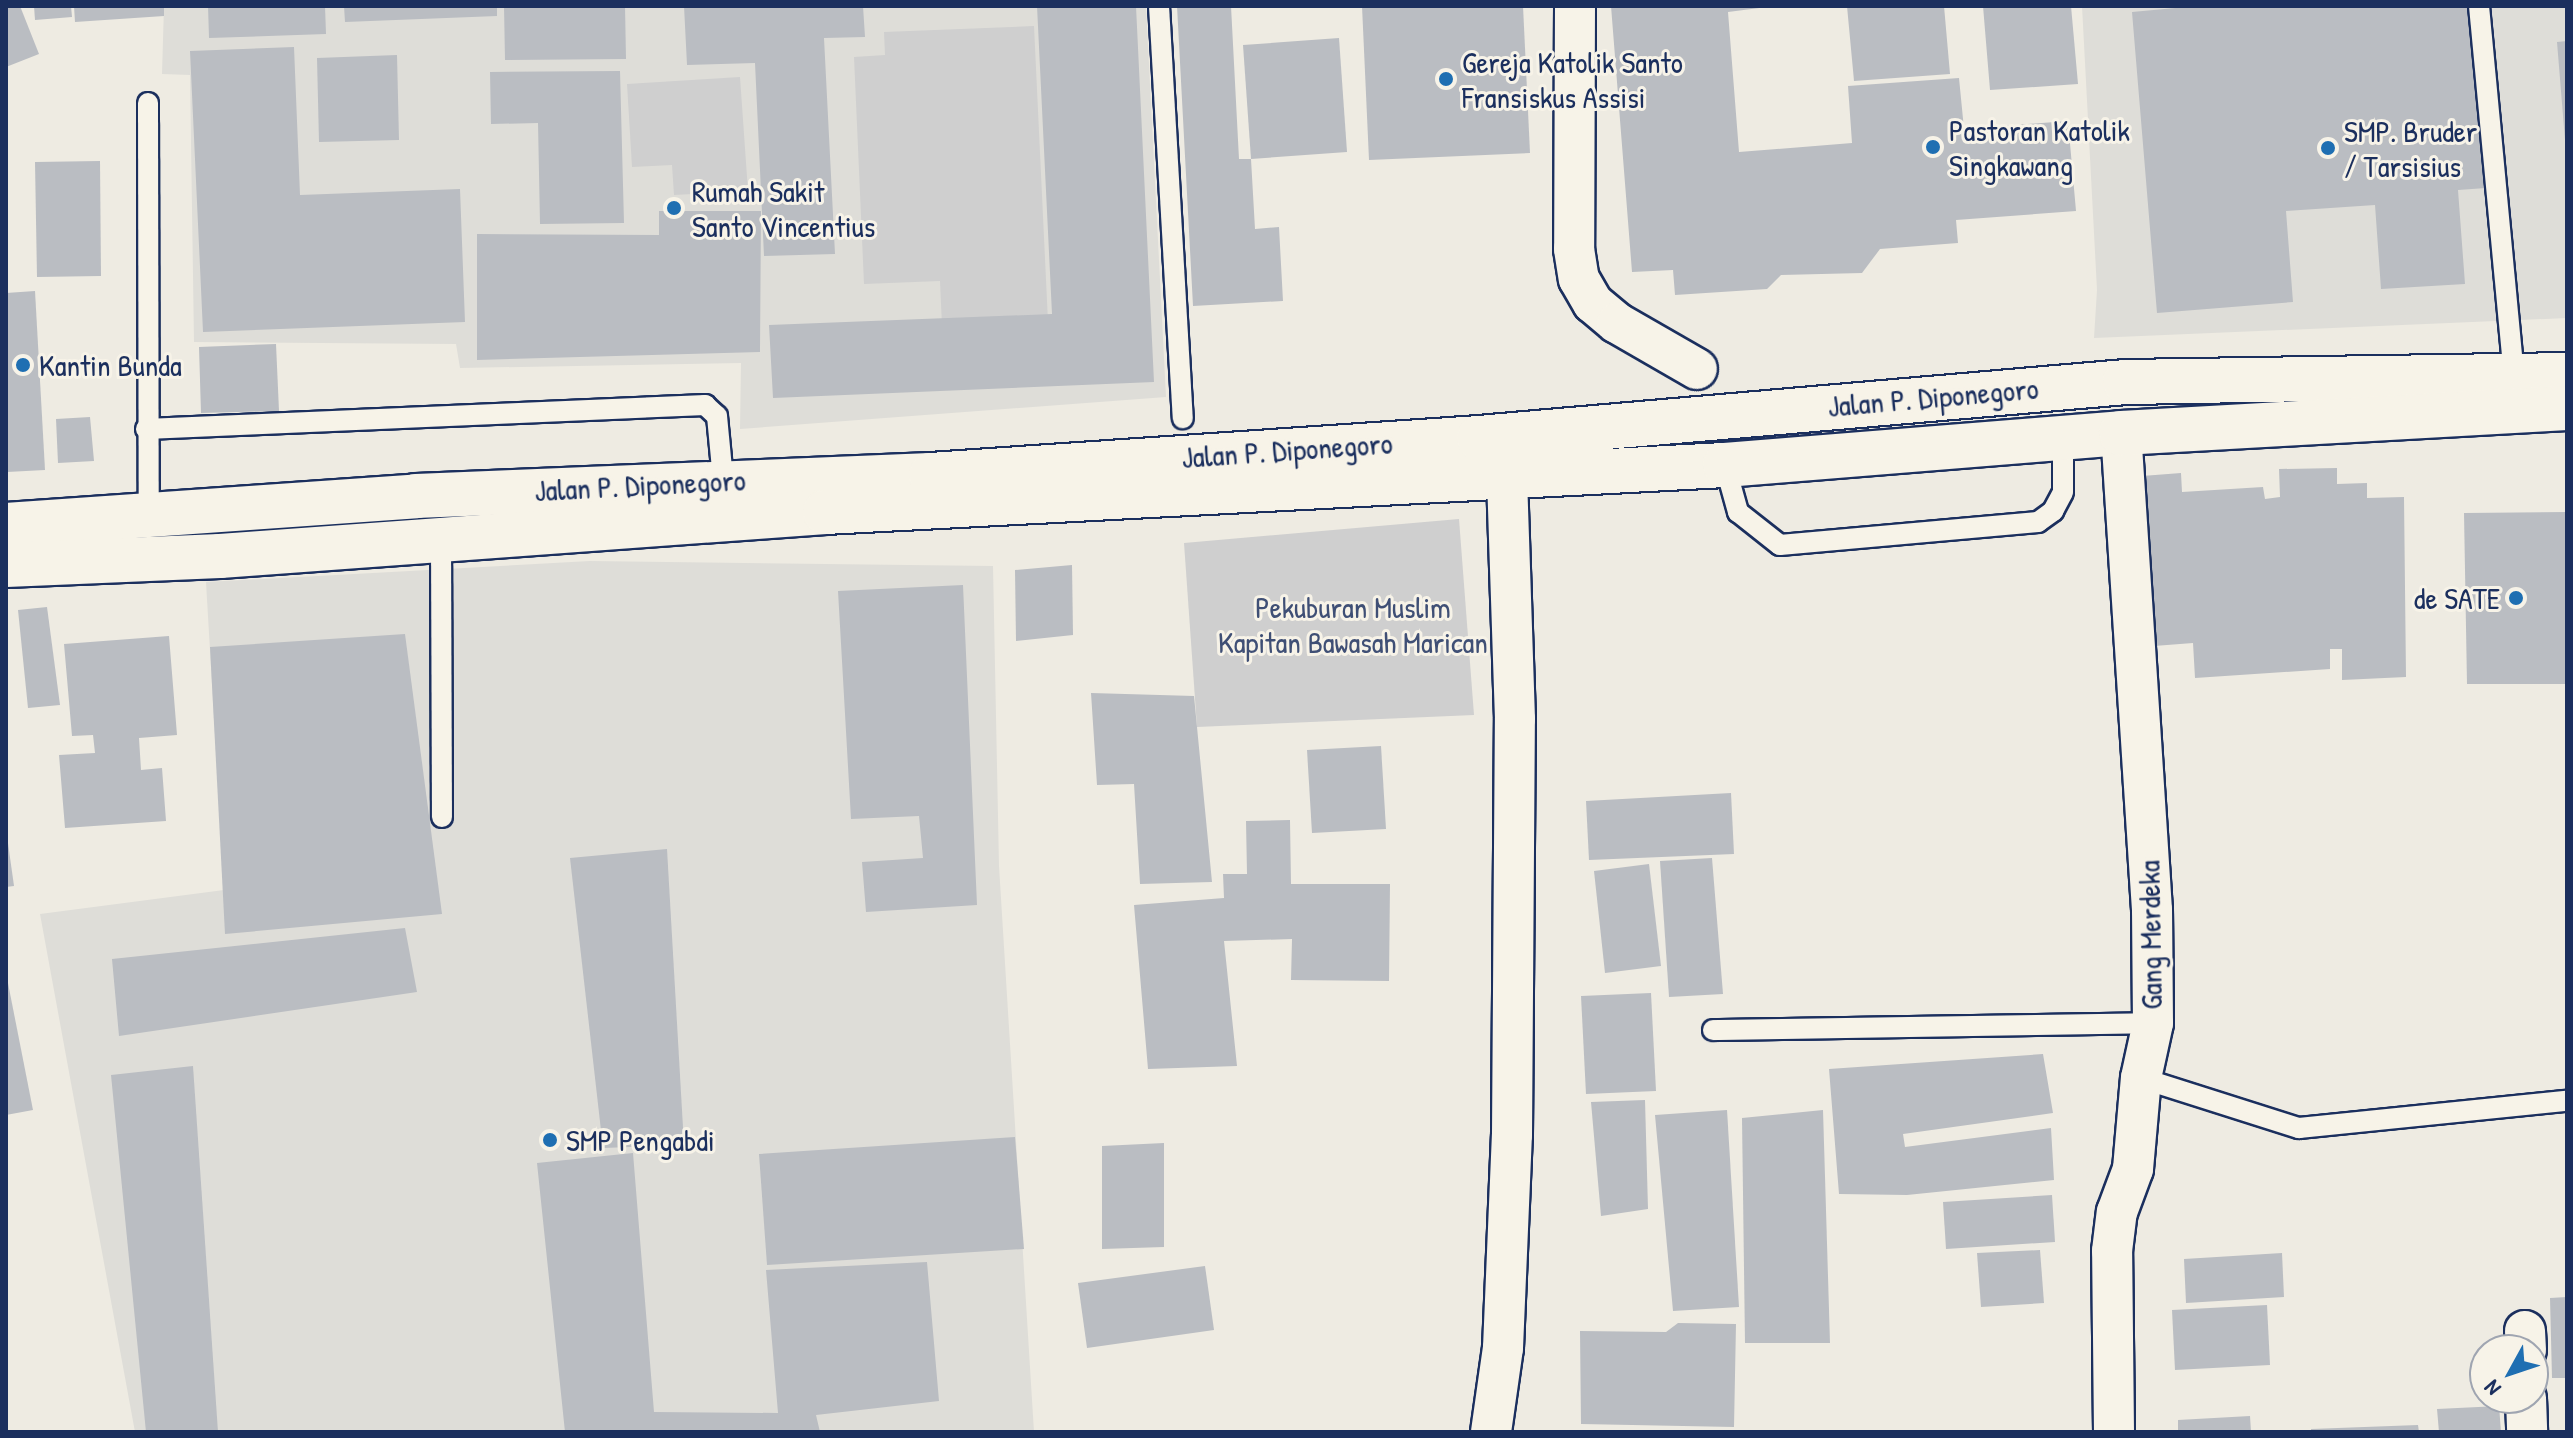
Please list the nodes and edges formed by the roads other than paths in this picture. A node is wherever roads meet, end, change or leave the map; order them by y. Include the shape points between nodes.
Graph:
1 (1159, 6) edge
2 (1575, 6) edge
3 (2479, 6) edge
4 (148, 103) dead end
5 (1697, 369) dead end
6 (2514, 374) junction
7 (2567, 375) edge
8 (1977, 392) junction
9 (2567, 408) edge
10 (1183, 418) dead end
11 (146, 429) junction
12 (2121, 433) junction
13 (2063, 438) junction
14 (1983, 443) junction
15 (1725, 465) junction
16 (1507, 475) junction
17 (723, 480) junction
18 (149, 514) junction
19 (6, 525) edge
20 (441, 538) junction
21 (6, 565) edge
22 (442, 817) dead end
23 (2153, 1023) junction
24 (1713, 1030) dead end
25 (2141, 1078) junction
26 (2567, 1101) edge
27 (1491, 1432) edge
28 (2114, 1432) edge

1 - 10 lane
2 - 5 street via 1574,249 1579,279 1593,303 1617,323
3 - 6 lane
4 - 11 lane
6 - 7 main road, Jalan P. Diponegoro
6 - 8 main road, Jalan P. Diponegoro via 2125,382
8 - 14 main road
8 - 17 main road, Jalan P. Diponegoro via 1479,438 931,475
9 - 12 main road, Jalan P. Diponegoro
11 - 17 lane via 705,405 717,416
11 - 18 lane
12 - 13 main road, Jalan P. Diponegoro
12 - 23 street, Gang Merdeka via 2152,910
13 - 14 main road, Jalan P. Diponegoro
13 - 15 lane via 2063,492 2053,511 2038,522 1780,545 1738,512
14 - 15 main road, Jalan P. Diponegoro
15 - 16 main road, Jalan P. Diponegoro
16 - 20 main road, Jalan P. Diponegoro
16 - 27 street via 1515,719 1512,1135 1503,1348
17 - 18 main road, Jalan P. Diponegoro
18 - 19 main road, Jalan P. Diponegoro
20 - 21 main road, Jalan P. Diponegoro via 77,565
20 - 22 lane
23 - 24 lane
23 - 25 street, Gang Merdeka
25 - 26 lane via 2299,1128
25 - 28 street, Gang Merdeka via 2133,1169 2117,1212 2112,1251

